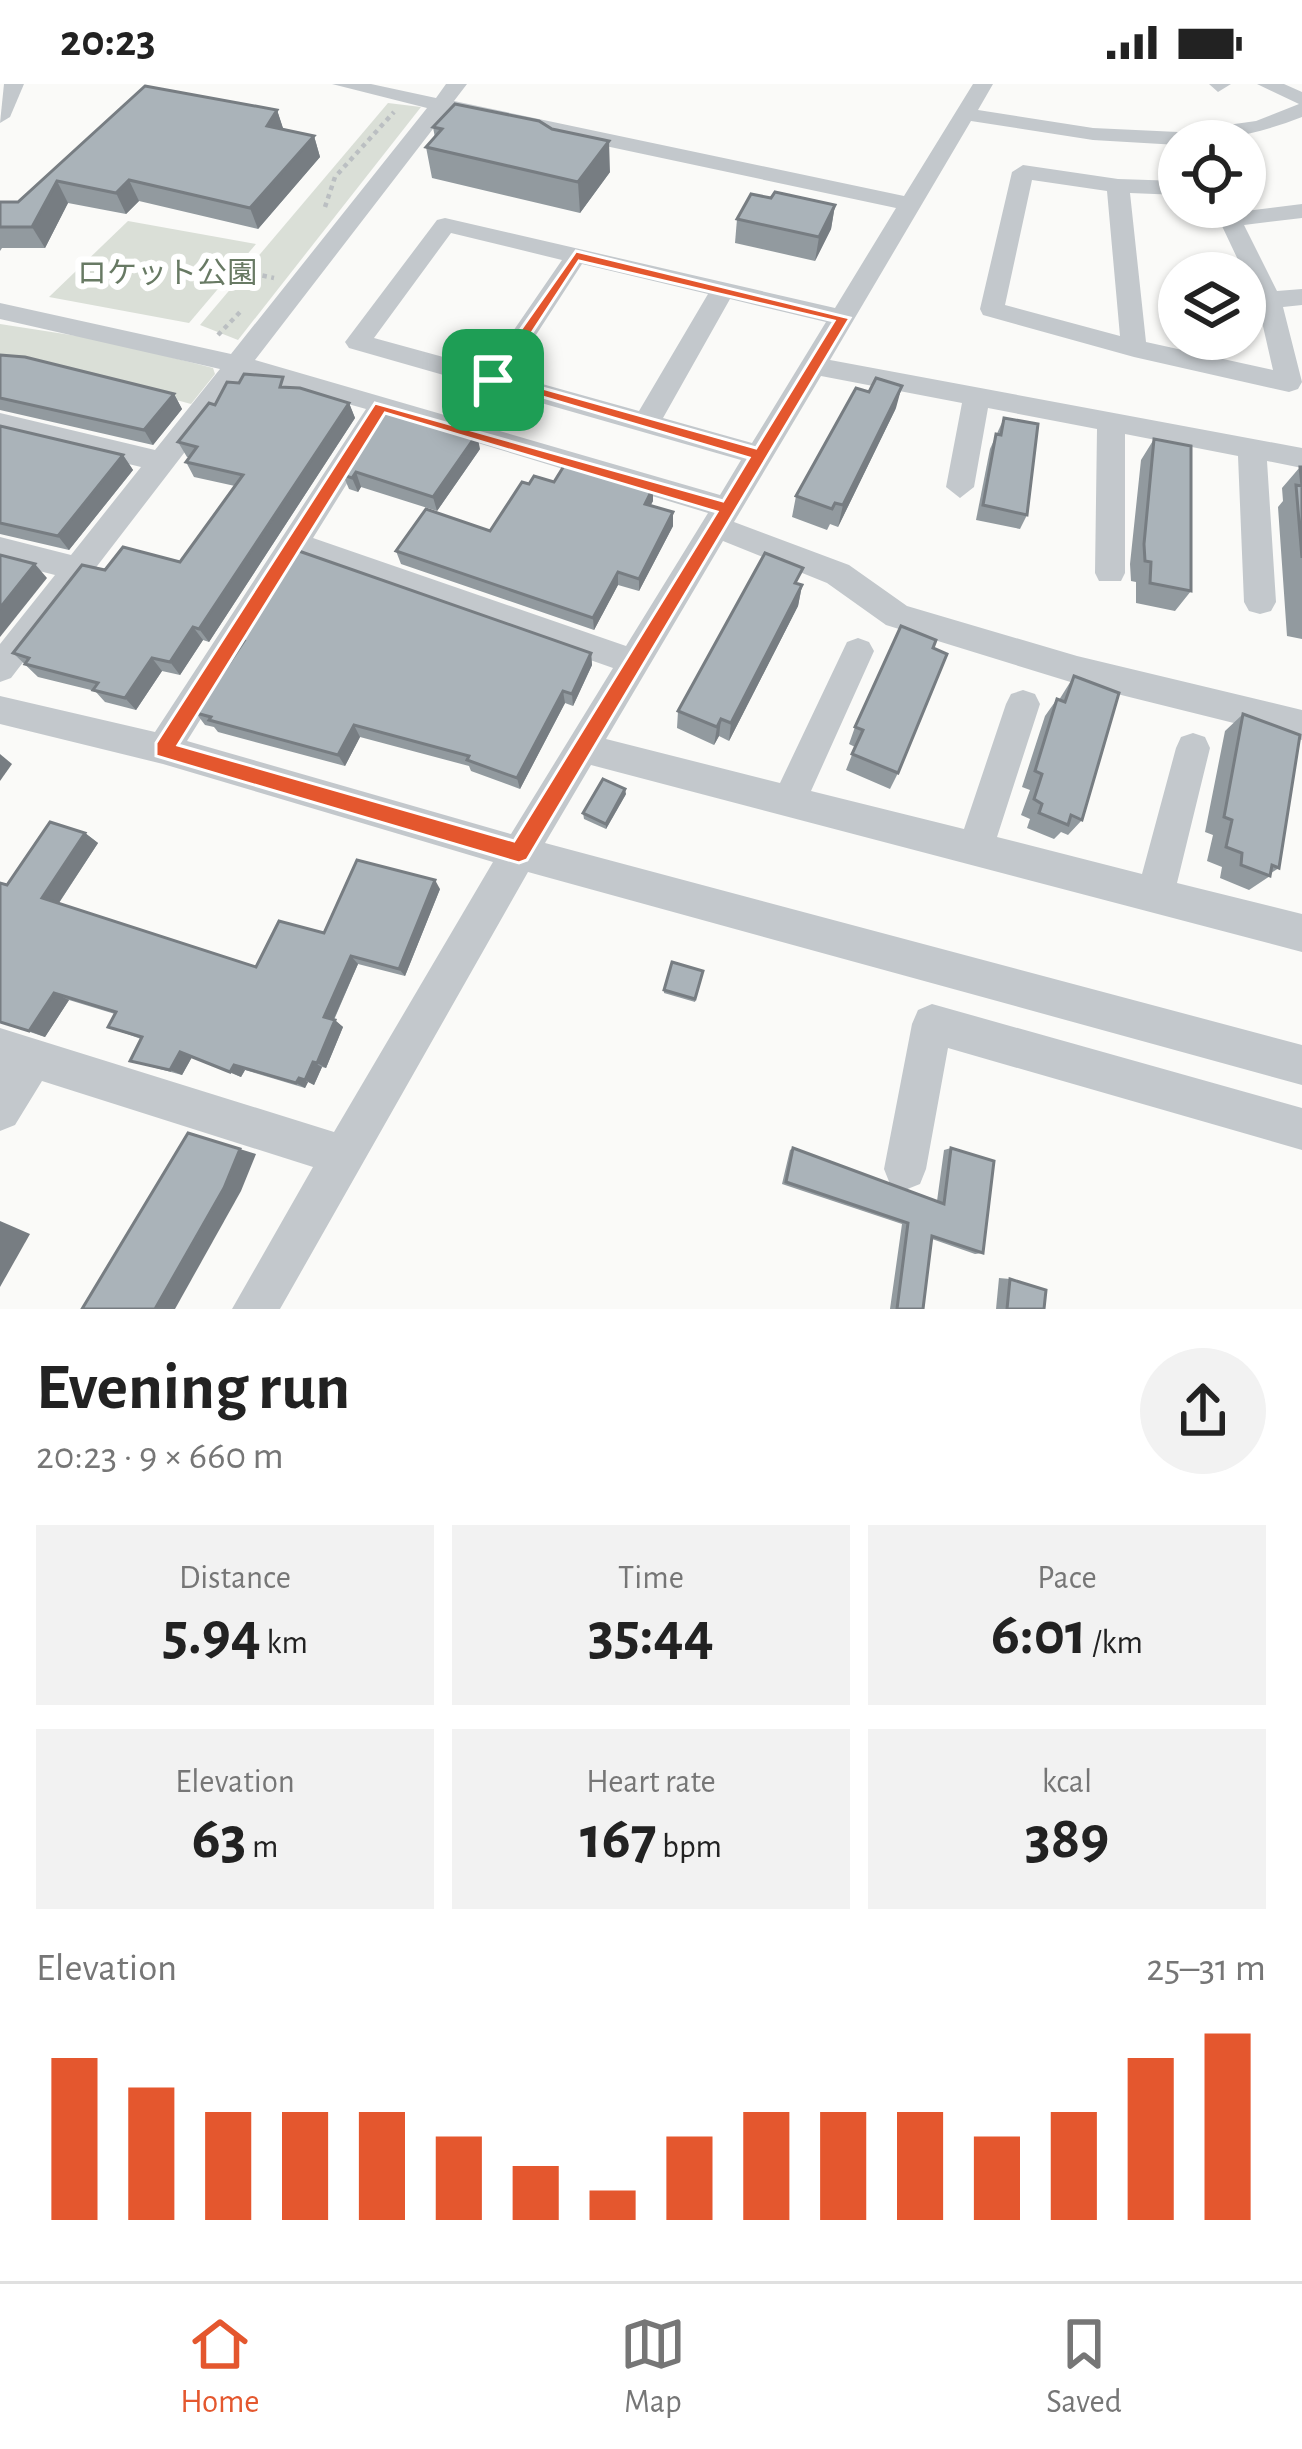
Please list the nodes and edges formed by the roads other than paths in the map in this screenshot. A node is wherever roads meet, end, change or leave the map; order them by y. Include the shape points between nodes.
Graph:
1 (14, 84) edge
2 (342, 84) edge
3 (983, 84) edge
4 (1267, 84) edge
5 (449, 94) edge
6 (1302, 99) edge
7 (1302, 110) edge
8 (966, 114) junction
9 (0, 117) edge
10 (1266, 126) edge
11 (1158, 139) edge
12 (1118, 186) junction
13 (1158, 187) edge
14 (908, 204) junction
15 (1302, 211) edge
16 (1266, 212) edge
17 (1236, 228) edge
18 (576, 256) junction
19 (723, 290) junction
20 (1302, 297) edge
21 (1269, 300) junction
22 (0, 311) edge
23 (843, 318) junction
24 (1134, 349) junction
25 (242, 364) junction
26 (815, 366) junction
27 (493, 380) junction
28 (1296, 384) edge
29 (976, 397) junction
30 (381, 406) junction
31 (1111, 422) junction
32 (0, 423) edge
33 (646, 423) junction
34 (1252, 449) junction
35 (760, 455) junction
36 (1302, 458) edge
37 (161, 462) junction
38 (960, 487) dead end
39 (729, 520) junction
40 (295, 544) junction
41 (0, 550) edge
42 (78, 569) junction
43 (1110, 573) dead end
44 (1260, 602) dead end
45 (858, 651) dead end
46 (634, 662) junction
47 (0, 668) edge
48 (1023, 704) dead end
49 (0, 710) edge
50 (1302, 725) edge
51 (582, 748) junction
52 (1193, 748) dead end
53 (164, 749) junction
54 (789, 801) junction
55 (975, 849) junction
56 (519, 853) junction
57 (1155, 895) junction
58 (1302, 933) edge
59 (16, 1053) edge
60 (1302, 1065) edge
61 (0, 1110) edge
62 (1302, 1129) edge
63 (341, 1155) junction
64 (904, 1169) dead end
65 (255, 1309) edge

1 - 9 street
2 - 5 street via 409,97
3 - 8 street
4 - 6 street
5 - 14 street
5 - 25 street
7 - 10 street
8 - 11 street
8 - 14 street
12 - 13 street
12 - 24 street
12 - 24 street via 1023,172 992,309
14 - 23 street
15 - 16 street
17 - 21 street
18 - 19 street
18 - 27 street
18 - 27 street via 446,225 358,342
19 - 23 street
19 - 33 street
20 - 21 street
21 - 28 street
22 - 25 street
23 - 26 street
24 - 28 street
25 - 30 street
25 - 37 street
26 - 29 street
26 - 35 street
27 - 33 street
29 - 31 street
29 - 38 street
30 - 39 street
30 - 40 street
31 - 34 street
31 - 43 street
32 - 37 street
33 - 35 street
34 - 36 street
34 - 44 street
35 - 39 street
37 - 42 street
39 - 46 street
39 - 50 street via 838,574 897,616
40 - 46 street
40 - 53 street
41 - 42 street
42 - 47 street
45 - 54 street
46 - 51 street
48 - 55 street
49 - 53 street
51 - 54 street
51 - 56 street
52 - 57 street
53 - 56 street
54 - 55 street
55 - 57 street
56 - 60 street
56 - 63 street
57 - 58 street
59 - 61 street
59 - 63 street
62 - 64 street via 932,1024
63 - 65 street

